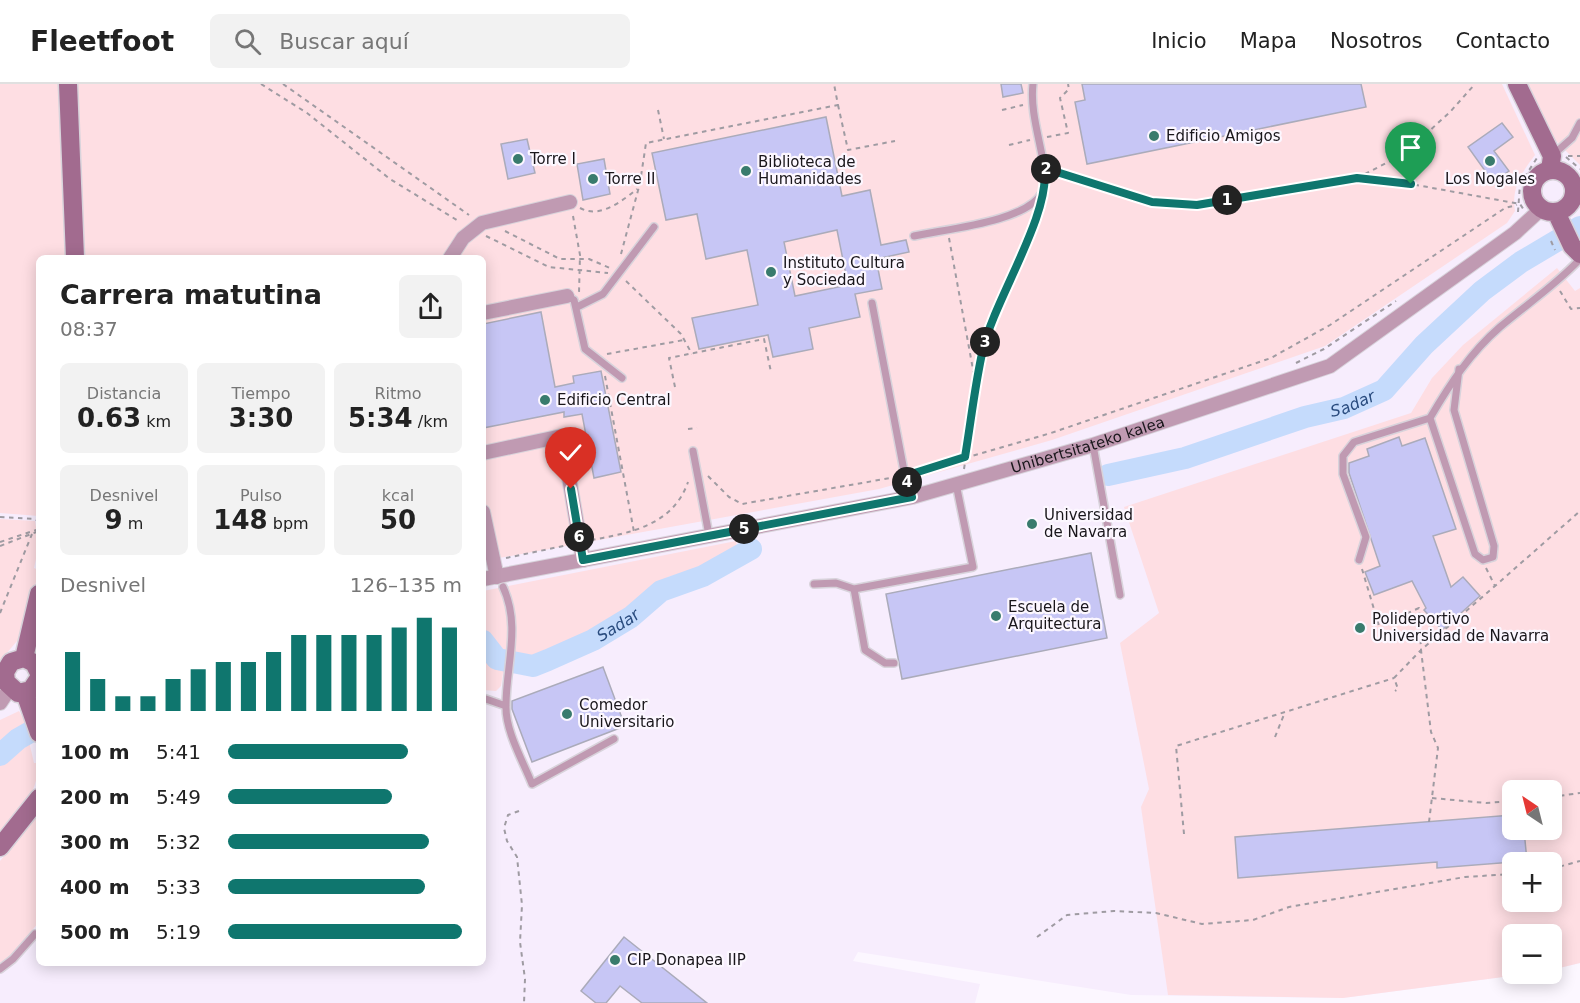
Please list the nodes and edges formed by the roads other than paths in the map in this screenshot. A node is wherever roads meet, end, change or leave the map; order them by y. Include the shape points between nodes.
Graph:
1 (68, 84) edge
2 (1033, 84) edge
3 (1517, 84) edge
4 (1580, 123) edge
5 (1554, 160) junction
6 (1577, 188) edge
7 (570, 202) road end
8 (1553, 215) junction
9 (654, 227) dead end
10 (914, 236) dead end
11 (1577, 253) edge
12 (75, 255) edge
13 (453, 255) edge
14 (573, 301) junction
15 (872, 303) dead end
16 (486, 314) edge
17 (1459, 369) junction
18 (622, 378) dead end
19 (1430, 418) junction
20 (1093, 445) junction
21 (693, 451) dead end
22 (486, 452) edge
23 (959, 479) junction
24 (912, 497) junction
25 (486, 527) edge
26 (709, 535) junction
27 (583, 560) junction
28 (1359, 560) road end
29 (494, 581) edge
30 (814, 584) dead end
31 (854, 590) junction
32 (1120, 595) dead end
33 (36, 607) edge
34 (24, 658) junction
35 (894, 663) dead end
36 (36, 667) edge
37 (36, 686) edge
38 (12, 695) edge
39 (486, 699) edge
40 (506, 706) junction
41 (36, 724) edge
42 (614, 739) dead end
43 (36, 802) edge
44 (0, 847) edge
45 (35, 934) dead end
46 (0, 969) edge

1 - 12 main road
2 - 10 lane via 1046,178 1035,203 1023,211
3 - 5 main road
4 - 5 lane
5 - 6 main road
5 - 8 main road via 1534,183 1533,198
6 - 8 main road via 1572,201
7 - 13 street via 477,226
8 - 11 main road
8 - 20 street, Unibertsitateko kalea via 1515,233 1330,366
9 - 14 lane via 603,294
11 - 17 lane via 1555,284 1498,328
14 - 16 street
14 - 18 lane via 585,349
15 - 24 lane
17 - 19 lane
17 - 19 lane via 1454,410 1494,546 1492,557 1483,560 1475,554
19 - 28 lane via 1354,442 1343,456 1343,474 1366,537
20 - 23 street, Unibertsitateko kalea
20 - 32 lane
21 - 26 lane
22 - 27 street via 562,436
23 - 24 street, Unibertsitateko kalea
23 - 31 lane via 973,567
24 - 26 street, Unibertsitateko kalea
25 - 29 street
26 - 27 street, Unibertsitateko kalea
27 - 29 street, Unibertsitateko kalea
29 - 40 lane via 506,594 513,643
30 - 31 lane via 836,583
31 - 35 lane via 865,650 885,663
33 - 34 main road
34 - 36 main road
34 - 38 main road via 7,667 5,679
37 - 38 main road
38 - 41 main road
39 - 40 lane
40 - 42 lane via 532,784
43 - 44 main road
45 - 46 lane

